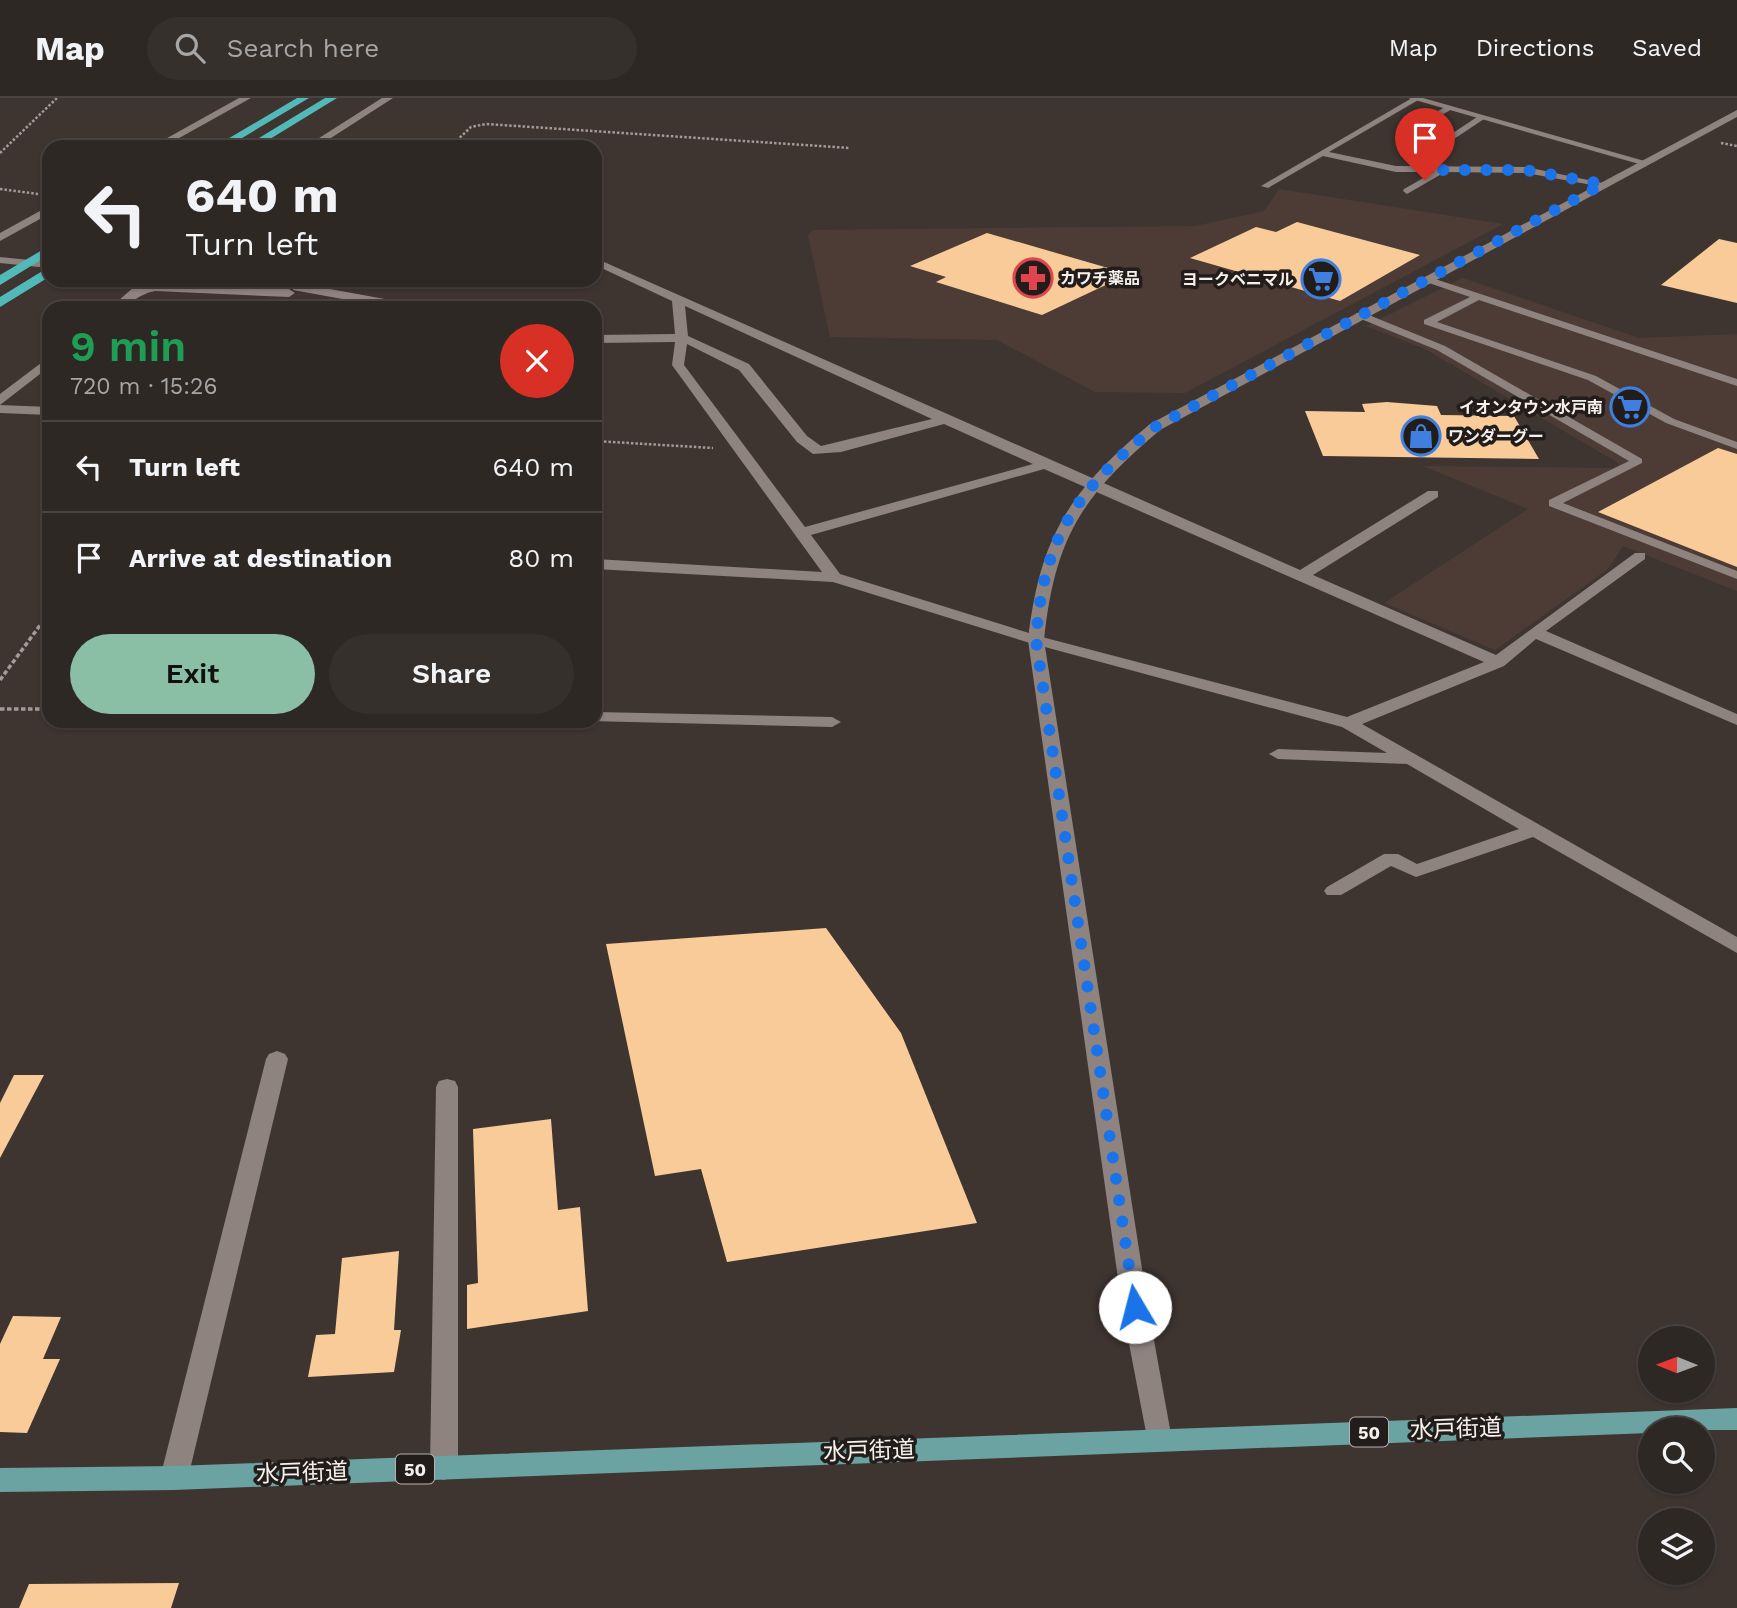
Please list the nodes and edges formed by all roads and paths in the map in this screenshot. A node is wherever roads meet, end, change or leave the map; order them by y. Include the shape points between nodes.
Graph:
1 (57, 98) edge
2 (246, 98) edge
3 (304, 98) edge
4 (332, 98) edge
5 (388, 98) edge
6 (1415, 98) edge
7 (1450, 108) junction
8 (1737, 113) edge
9 (1483, 117) junction
10 (1405, 132) dead end
11 (169, 140) edge
12 (231, 140) edge
13 (261, 140) edge
14 (321, 140) edge
15 (457, 140) edge
16 (1439, 145) dead end
17 (850, 148) dead end
18 (0, 153) edge
19 (1321, 153) junction
20 (1643, 162) junction
21 (1443, 170) junction
22 (1603, 184) junction
23 (1265, 186) dead end
24 (0, 190) edge
25 (1407, 191) dead end
26 (42, 194) edge
27 (42, 213) edge
28 (0, 238) edge
29 (42, 254) edge
30 (0, 260) edge
31 (42, 264) edge
32 (602, 264) edge
33 (42, 276) edge
34 (1426, 279) junction
35 (0, 281) edge
36 (155, 287) edge
37 (155, 287) edge
38 (227, 287) edge
39 (223, 290) junction
40 (1477, 297) junction
41 (125, 301) edge
42 (366, 301) edge
43 (678, 301) junction
44 (0, 303) edge
45 (1360, 315) junction
46 (682, 338) junction
47 (602, 339) edge
48 (42, 367) edge
49 (1737, 383) edge
50 (0, 401) edge
51 (0, 409) edge
52 (42, 411) edge
53 (945, 420) junction
54 (602, 441) edge
55 (1737, 446) edge
56 (741, 450) junction
57 (1044, 463) junction
58 (1092, 485) junction
59 (1433, 494) dead end
60 (802, 533) junction
61 (1640, 556) dead end
62 (602, 569) edge
63 (1303, 575) junction
64 (1737, 575) edge
65 (834, 577) junction
66 (42, 623) edge
67 (1534, 632) junction
68 (1036, 640) junction
69 (1498, 662) junction
70 (0, 680) edge
71 (0, 709) edge
72 (42, 709) edge
73 (602, 717) edge
74 (1737, 720) edge
75 (832, 722) dead end
76 (1348, 723) junction
77 (1278, 754) dead end
78 (1411, 760) junction
79 (1535, 830) junction
80 (1334, 891) dead end
81 (1737, 946) edge
82 (276, 1059) dead end
83 (447, 1087) dead end
84 (1737, 1419) edge
85 (1159, 1440) junction
86 (444, 1468) junction
87 (174, 1478) junction
88 (0, 1480) edge

1 - 18 path
2 - 11 street
3 - 12 highway
4 - 13 highway
5 - 14 street
6 - 7 street
6 - 19 lane
7 - 9 street
7 - 10 lane
8 - 20 street
9 - 16 lane
9 - 20 street
15 - 17 path via 471,127 486,124
19 - 21 lane via 1396,169
19 - 23 lane
20 - 22 street
21 - 22 lane via 1526,170
21 - 25 lane
22 - 34 street
24 - 26 path
27 - 28 street
29 - 35 highway
30 - 31 street
32 - 43 street
33 - 44 highway
34 - 40 lane
34 - 45 street
36 - 41 street via 138,290
37 - 39 street
38 - 39 street
39 - 42 street via 293,290
40 - 49 lane
40 - 55 lane via 1428,322 1592,378 1670,421
43 - 46 street
43 - 53 street
45 - 58 street via 1155,427 1116,458
45 - 64 lane via 1441,348 1638,461 1553,503
46 - 47 street
46 - 53 street via 744,367 802,439 818,451 841,449
46 - 56 street via 678,365
48 - 50 street
51 - 52 street
53 - 57 street
54 - 56 path
56 - 60 street
57 - 58 street
57 - 60 street
58 - 63 street
58 - 68 street via 1046,564
59 - 63 street
60 - 65 street
61 - 67 street
62 - 65 street
63 - 69 street
65 - 68 street
66 - 70 path
67 - 69 street
67 - 74 street
68 - 76 street
68 - 85 street via 1135,1307
69 - 76 street
71 - 72 path
73 - 75 street
76 - 78 street
77 - 78 street
78 - 79 street
79 - 80 street via 1416,871 1391,858
79 - 81 street
82 - 87 street
83 - 86 street
84 - 85 main road, 水戸街道 / 50
85 - 86 main road, 水戸街道 / 50
86 - 87 main road, 水戸街道 / 50
87 - 88 main road, 水戸街道 / 50

